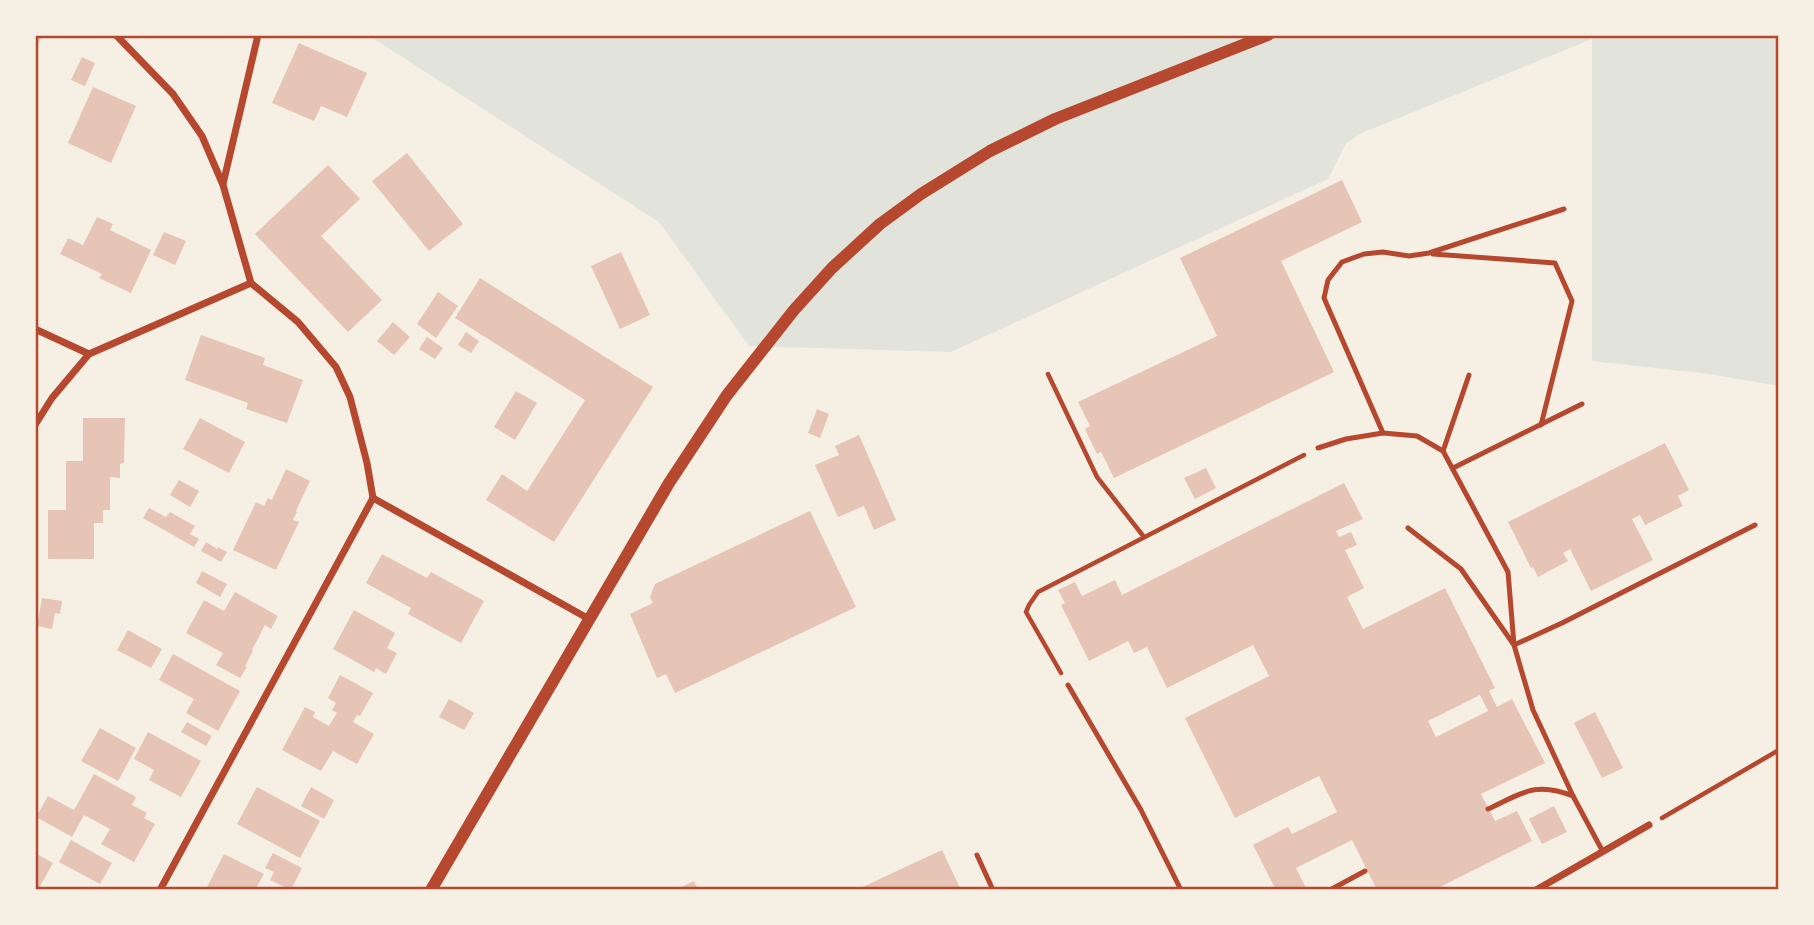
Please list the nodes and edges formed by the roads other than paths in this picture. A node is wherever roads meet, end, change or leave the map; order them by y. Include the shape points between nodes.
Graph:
1 (116, 35) edge
2 (258, 35) edge
3 (1268, 35) edge
4 (223, 185) junction
5 (1564, 209) dead end
6 (1429, 253) junction
7 (251, 283) junction
8 (35, 329) edge
9 (89, 354) junction
10 (1469, 375) dead end
11 (1581, 404) dead end
12 (35, 425) edge
13 (1541, 425) junction
14 (1383, 433) junction
15 (1318, 449) road end
16 (1443, 451) junction
17 (1452, 468) junction
18 (373, 498) junction
19 (1755, 525) dead end
20 (1408, 528) dead end
21 (589, 619) junction
22 (1514, 645) junction
23 (1068, 685) road end
24 (1573, 796) junction
25 (1488, 809) dead end
26 (1649, 825) road end
27 (1602, 852) junction
28 (977, 855) dead end
29 (1365, 872) dead end
30 (160, 890) edge
31 (430, 890) edge
32 (993, 890) edge
33 (1181, 890) edge
34 (1330, 890) edge
35 (1536, 890) edge

1 - 4 street via 173,93 202,136
2 - 4 street
3 - 21 street via 1055,119 990,151 880,224 794,310 727,395
4 - 7 street
5 - 6 lane
6 - 13 lane via 1555,263 1572,301
6 - 14 lane via 1364,254 1342,262 1328,280 1325,298
7 - 9 street
7 - 18 street via 298,322 336,367 350,397
8 - 9 street
9 - 12 street
10 - 16 lane
11 - 13 lane
13 - 17 lane
14 - 15 lane
14 - 16 lane via 1417,436
16 - 17 lane
17 - 22 lane via 1508,572
18 - 21 street
18 - 30 street
19 - 22 lane
20 - 22 lane via 1461,569
21 - 31 street
22 - 24 lane via 1533,710
23 - 33 lane via 1141,810
24 - 25 lane via 1542,788
24 - 27 lane
26 - 27 street
27 - 35 street
28 - 32 lane
29 - 34 lane

